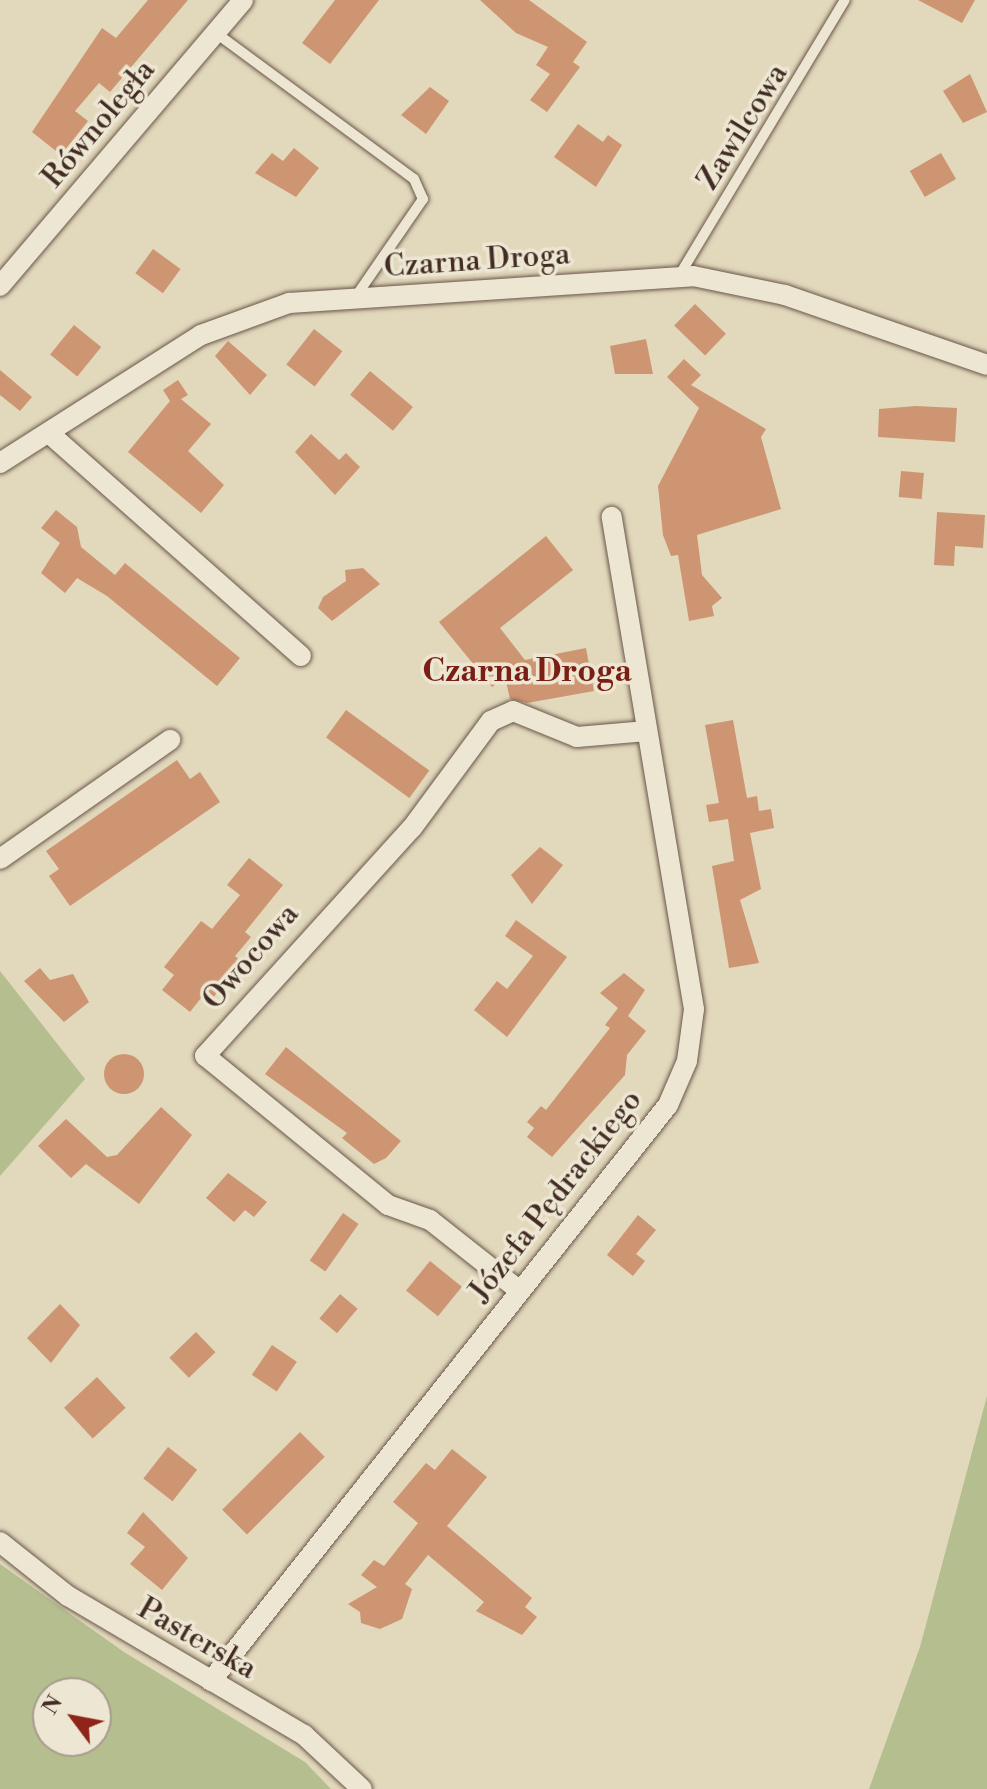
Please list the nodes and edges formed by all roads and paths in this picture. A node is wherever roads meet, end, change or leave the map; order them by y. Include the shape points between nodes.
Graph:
1 (243, 0) edge
2 (845, 0) edge
3 (216, 33) junction
4 (678, 278) junction
5 (0, 286) edge
6 (354, 299) junction
7 (987, 365) edge
8 (50, 434) junction
9 (0, 463) edge
10 (612, 517) dead end
11 (301, 656) dead end
12 (647, 731) junction
13 (170, 740) dead end
14 (0, 859) edge
15 (520, 1291) junction
16 (0, 1542) edge
17 (211, 1681) junction
18 (362, 1789) edge

1 - 3 street, Równoległa
2 - 4 lane, Zawilcowa
3 - 5 street, Równoległa
3 - 6 lane via 414,179 423,199
4 - 6 street, Czarna Droga
4 - 7 street, Czarna Droga via 785,295
6 - 8 street, Czarna Droga via 289,303 229,321
8 - 9 street, Czarna Droga
8 - 11 street
10 - 12 street, Józefa Pędrackiego
12 - 15 street, Józefa Pędrackiego via 694,1009 687,1061 668,1105
12 - 15 street, Owocowa via 577,737 513,711 491,721 412,828 205,1056 388,1205 430,1220
13 - 14 street
15 - 17 street, Józefa Pędrackiego
16 - 17 street, Pasterska via 68,1596
17 - 18 street, Pasterska via 304,1735

